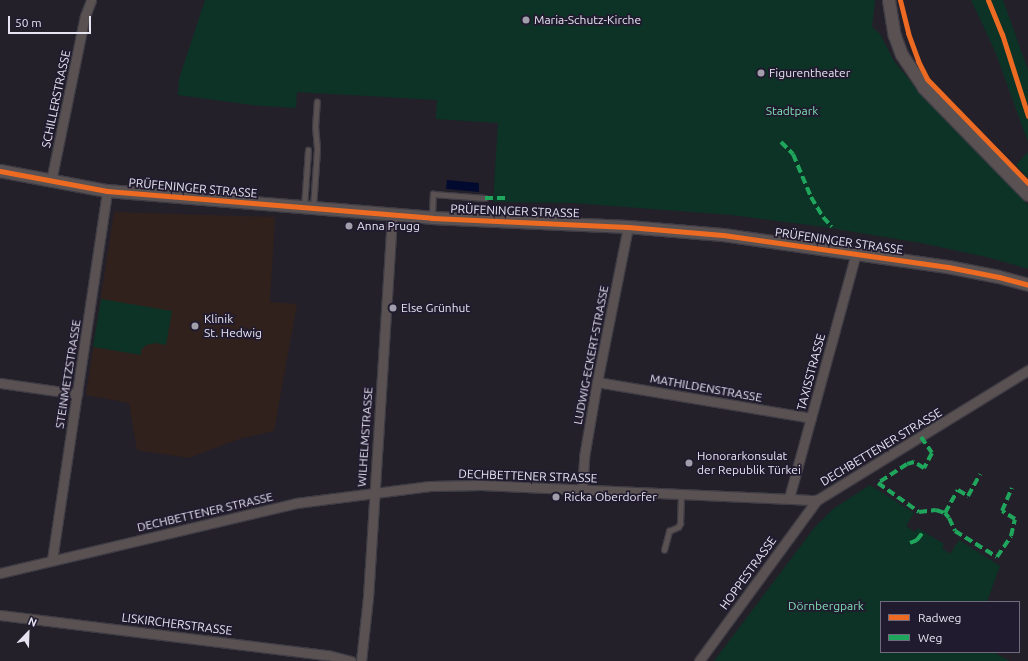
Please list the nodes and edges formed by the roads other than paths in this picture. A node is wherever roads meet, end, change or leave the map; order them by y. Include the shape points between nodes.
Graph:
1 (91, 0) edge
2 (889, 0) edge
3 (317, 102) dead end
4 (308, 150) dead end
5 (0, 171) edge
6 (51, 181) junction
7 (107, 191) junction
8 (1028, 195) edge
9 (485, 198) dead end
10 (308, 208) junction
11 (392, 215) junction
12 (432, 218) junction
13 (628, 227) junction
14 (856, 252) junction
15 (1028, 285) edge
16 (1028, 370) edge
17 (597, 382) junction
18 (0, 383) edge
19 (77, 394) junction
20 (811, 418) junction
21 (582, 489) junction
22 (373, 492) junction
23 (681, 494) junction
24 (789, 498) junction
25 (817, 500) junction
26 (664, 550) dead end
27 (52, 560) junction
28 (0, 573) edge
29 (0, 615) edge
30 (351, 661) edge
31 (361, 661) edge
32 (699, 661) edge

1 - 6 street, SCHILLERSTRASSE via 85,16
2 - 8 street via 895,36 902,54 924,88
3 - 10 lane via 317,149
4 - 10 lane
5 - 6 street, PRÜFENINGER STRASSE
6 - 7 street, PRÜFENINGER STRASSE
7 - 10 street, PRÜFENINGER STRASSE
7 - 19 street, STEINMETZSTRASSE
9 - 12 lane via 433,194
10 - 11 street, PRÜFENINGER STRASSE
11 - 12 street, PRÜFENINGER STRASSE
11 - 22 street, WILHELMSTRASSE
12 - 13 street, PRÜFENINGER STRASSE
13 - 14 street, PRÜFENINGER STRASSE via 723,235
13 - 17 street, LUDWIG-ECKERT-STRASSE
14 - 15 street, PRÜFENINGER STRASSE via 955,268
14 - 20 street, TAXISSTRASSE
16 - 25 street, DECHBETTENER STRASSE
17 - 20 street, MATHILDENSTRASSE
17 - 21 street, LUDWIG-ECKERT-STRASSE via 584,457
18 - 19 street
19 - 27 street, STEINMETZSTRASSE
20 - 24 street, TAXISSTRASSE
21 - 22 street, DECHBETTENER STRASSE via 481,485 430,486
21 - 23 street, DECHBETTENER STRASSE
22 - 27 street, DECHBETTENER STRASSE via 296,503
22 - 31 street, WILHELMSTRASSE via 368,598
23 - 24 street, DECHBETTENER STRASSE
23 - 26 lane via 680,524 669,531
24 - 25 street, DECHBETTENER STRASSE
25 - 32 street, HOPPESTRASSE
27 - 28 street, DECHBETTENER STRASSE
29 - 30 street, LISKIRCHERSTRASSE via 328,655

